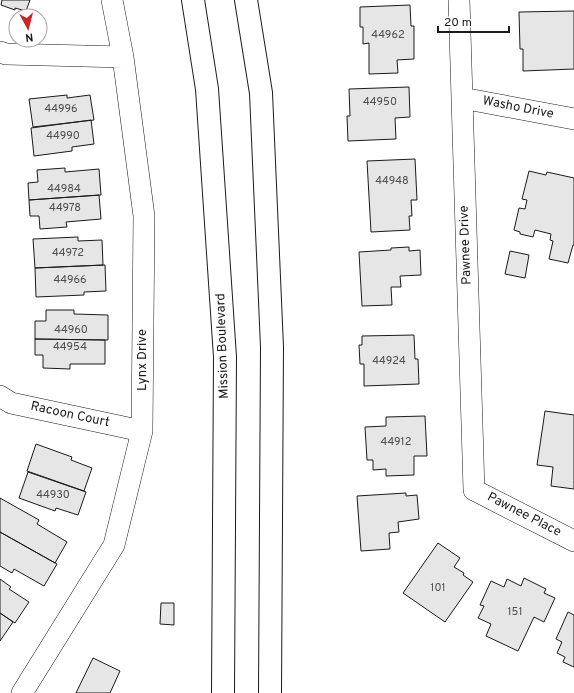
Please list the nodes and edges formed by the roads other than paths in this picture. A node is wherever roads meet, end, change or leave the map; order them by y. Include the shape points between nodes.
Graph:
1 (112, 0) edge
2 (193, 0) edge
3 (246, 0) edge
4 (459, 0) edge
5 (0, 52) edge
6 (123, 57) junction
7 (462, 98) junction
8 (574, 119) edge
9 (0, 396) edge
10 (142, 431) junction
11 (474, 490) joint
12 (574, 541) edge
13 (22, 693) edge
14 (223, 693) edge
15 (270, 693) edge

1 - 6 street, Lynx Drive
2 - 14 main road, Mission Boulevard via 207,89 225,357
3 - 15 main road via 261,93 272,347
4 - 7 street, Pawnee Drive
5 - 6 street
6 - 10 street, Lynx Drive via 144,216
7 - 8 street, Washo Drive
7 - 11 street, Pawnee Drive
9 - 10 street, Racoon Court via 11,403
10 - 13 street, Lynx Drive via 114,544
11 - 12 street, Pawnee Place

